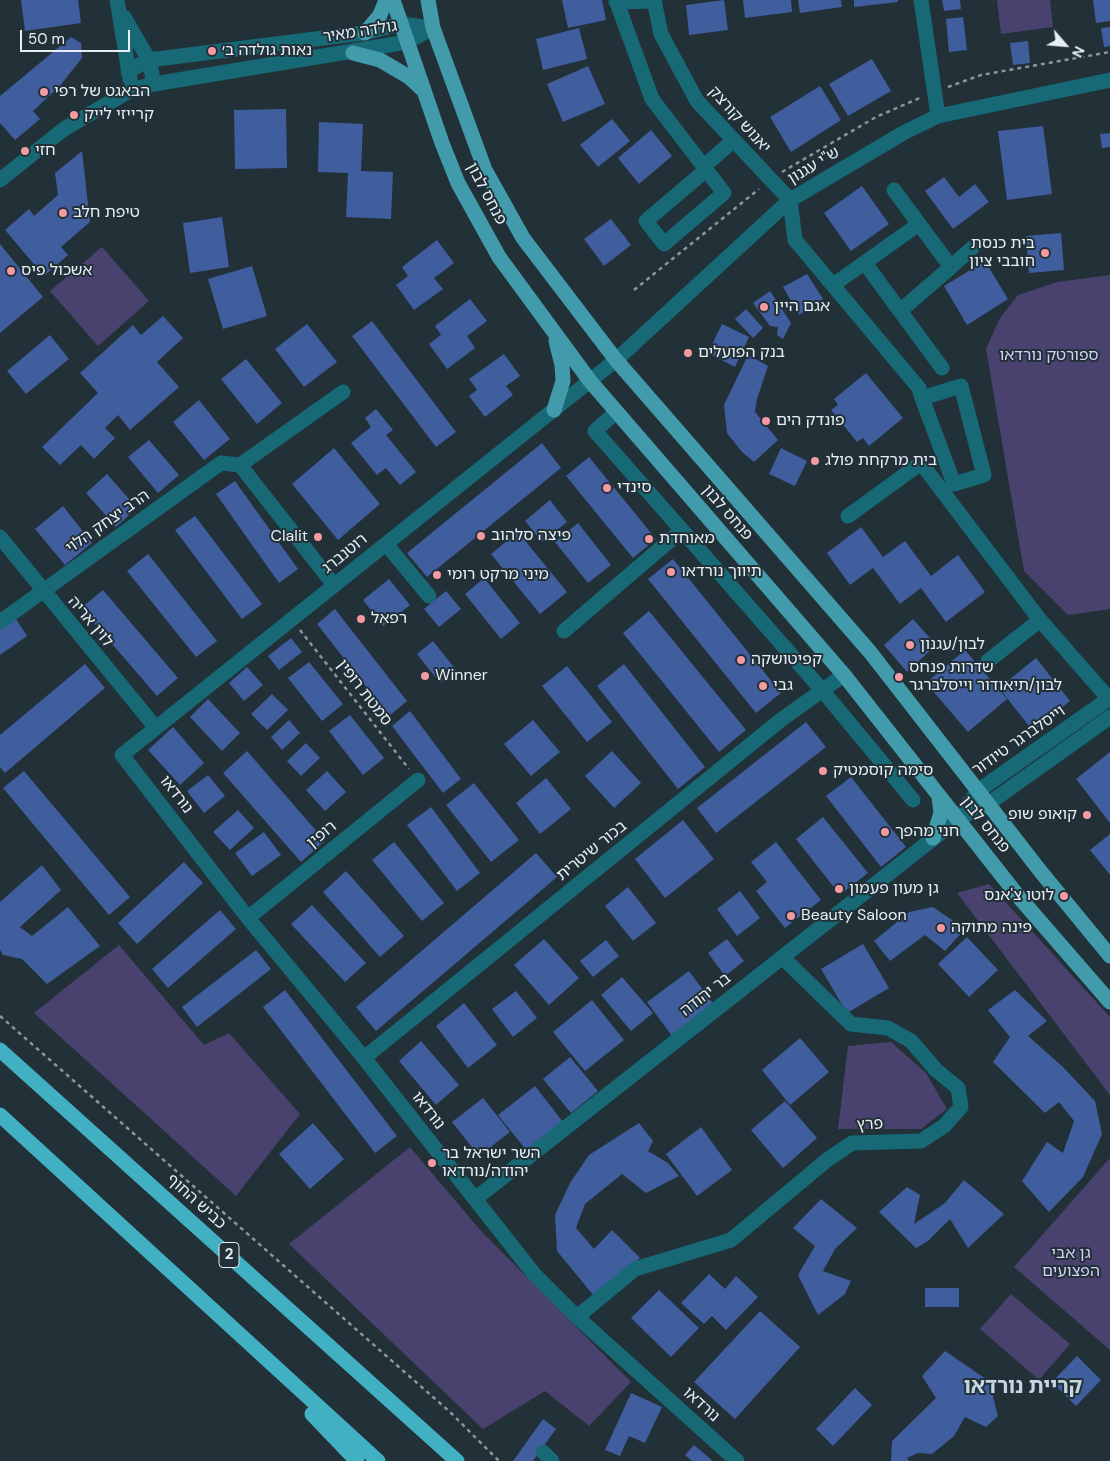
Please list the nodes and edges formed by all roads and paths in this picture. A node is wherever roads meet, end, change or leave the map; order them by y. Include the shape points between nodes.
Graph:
1 (386, 0) edge
2 (393, 0) edge
3 (428, 0) edge
4 (654, 0) edge
5 (922, 0) edge
6 (616, 1) edge
7 (118, 4) edge
8 (401, 24) junction
9 (433, 28) junction
10 (365, 33) junction
11 (305, 40) junction
12 (407, 42) junction
13 (1110, 52) edge
14 (353, 53) junction
15 (308, 58) junction
16 (149, 60) junction
17 (128, 71) junction
18 (1110, 80) edge
19 (154, 84) junction
20 (132, 90) junction
21 (935, 92) junction
22 (425, 93) junction
23 (938, 116) junction
24 (734, 140) junction
25 (704, 168) junction
26 (0, 180) edge
27 (770, 180) junction
28 (894, 190) dead end
29 (790, 200) junction
30 (918, 224) junction
31 (972, 248) dead end
32 (865, 263) junction
33 (951, 267) junction
34 (833, 286) junction
35 (634, 290) dead end
36 (900, 311) junction
37 (545, 319) junction
38 (616, 360) junction
39 (942, 368) dead end
40 (590, 381) junction
41 (343, 392) dead end
42 (922, 398) junction
43 (554, 410) junction
44 (616, 412) junction
45 (240, 465) junction
46 (848, 516) dead end
47 (682, 530) junction
48 (0, 537) edge
49 (386, 544) junction
50 (334, 585) junction
51 (42, 591) junction
52 (428, 596) dead end
53 (291, 620) junction
54 (1040, 620) junction
55 (0, 622) edge
56 (564, 631) dead end
57 (988, 660) dead end
58 (844, 675) junction
59 (822, 690) junction
60 (1110, 699) edge
61 (1110, 717) edge
62 (156, 728) junction
63 (122, 755) joint
64 (418, 780) joint
65 (978, 790) junction
66 (939, 797) junction
67 (913, 800) dead end
68 (988, 804) junction
69 (958, 819) junction
70 (933, 838) junction
71 (248, 918) junction
72 (1110, 956) edge
73 (782, 957) junction
74 (1110, 1002) edge
75 (0, 1016) edge
76 (0, 1050) edge
77 (364, 1058) junction
78 (0, 1115) edge
79 (475, 1199) junction
80 (578, 1316) junction
81 (226, 1324) junction
82 (394, 1404) junction
83 (357, 1461) edge
84 (378, 1461) edge
85 (457, 1461) edge
86 (466, 1461) edge
87 (499, 1461) edge
88 (737, 1461) edge

1 - 10 main road via 380,15
2 - 8 main road, פנחס לבון
3 - 9 main road, פנחס לבון
4 - 6 street
4 - 24 street, יאנוש קורצק via 662,34 680,73 697,101
5 - 21 street
6 - 25 street via 652,99
7 - 16 street
7 - 17 street
8 - 9 street, גולדה מאיר
8 - 10 street, גולדה מאיר
8 - 12 main road, פנחס לבון
9 - 12 street, גולדה מאיר
9 - 38 main road, פנחס לבון via 486,170 523,238
10 - 11 street, גולדה מאיר
11 - 15 street, גולדה מאיר
11 - 16 street, גולדה מאיר
12 - 14 street, גולדה מאיר
12 - 22 main road, פנחס לבון
13 - 21 path via 981,75
14 - 15 street, גולדה מאיר
14 - 22 main road via 396,68
15 - 19 street, גולדה מאיר
16 - 17 street, גולדה מאיר
16 - 19 street
17 - 20 street
18 - 23 street, ש"י עגנון
19 - 20 street, גולדה מאיר
20 - 26 street, גולדה מאיר via 64,129
21 - 23 street
21 - 27 path via 876,118
22 - 37 main road, פנחס לבון via 458,183 499,257
23 - 29 street, ש"י עגנון
24 - 25 street
24 - 27 street, יאנוש קורצק
25 - 25 street via 724,193 664,244 646,221
27 - 29 street, יאנוש קורצק
27 - 35 path
28 - 30 street
29 - 34 street via 795,240
29 - 38 street, ש"י עגנון
30 - 32 street
30 - 33 street
31 - 33 street
32 - 34 street
32 - 36 street
33 - 36 street
34 - 42 street via 919,388
36 - 39 street
37 - 40 main road, פנחס לבון
37 - 43 main road via 558,346 562,365 563,381
38 - 40 street, ש"י עגנון
38 - 65 main road, פנחס לבון via 870,652
40 - 43 street, רוטנברג
40 - 44 main road, פנחס לבון
41 - 45 street
42 - 42 street via 961,386 984,475 954,484
43 - 49 street, רוטנברג
44 - 47 street via 595,431
44 - 58 main road, פנחס לבון
45 - 50 street
45 - 51 street, הרב יצחק הלוי via 221,463
46 - 54 street via 921,463
47 - 56 street
47 - 59 street
48 - 51 street, לוין אריה
49 - 50 street, רוטנברג
49 - 52 street
50 - 53 street, רוטנברג
51 - 55 street, הרב יצחק הלוי
51 - 62 street, לוין אריה
53 - 62 street, רוטנברג
53 - 64 path, סמטת רופין
54 - 57 street
54 - 60 street
58 - 59 street, בכור שיטרית
58 - 66 main road, פנחס לבון
59 - 67 street
59 - 77 street, בכור שיטרית
60 - 65 street, וייסלברגר טיודור
61 - 68 street, וייסלברגר טיודור
62 - 63 street, רוטנברג
63 - 71 street, נורדאו
64 - 71 street, רופין
65 - 68 main road, פנחס לבון
65 - 69 street, וייסלברגר טיודור
66 - 69 main road, פנחס לבון
66 - 70 main road via 941,813
68 - 69 street, וייסלברגר טיודור
68 - 72 main road, פנחס לבון
69 - 70 street, בר יהודה
69 - 74 main road, פנחס לבון via 1018,896
70 - 73 street, בר יהודה
71 - 77 street, נורדאו
73 - 79 street, בר יהודה
73 - 80 street, פרץ via 851,1024 888,1028 912,1041 936,1070 958,1088 961,1107 944,1126 921,1141 852,1143 731,1240 635,1269
75 - 87 path via 450,1412
76 - 82 highway, כביש החוף / 2
77 - 79 street, נורדאו
78 - 81 highway
79 - 80 street, נורדאו via 534,1274
80 - 88 street, נורדאו
81 - 83 highway
81 - 84 highway
82 - 85 highway, כביש החוף / 2
82 - 86 street

